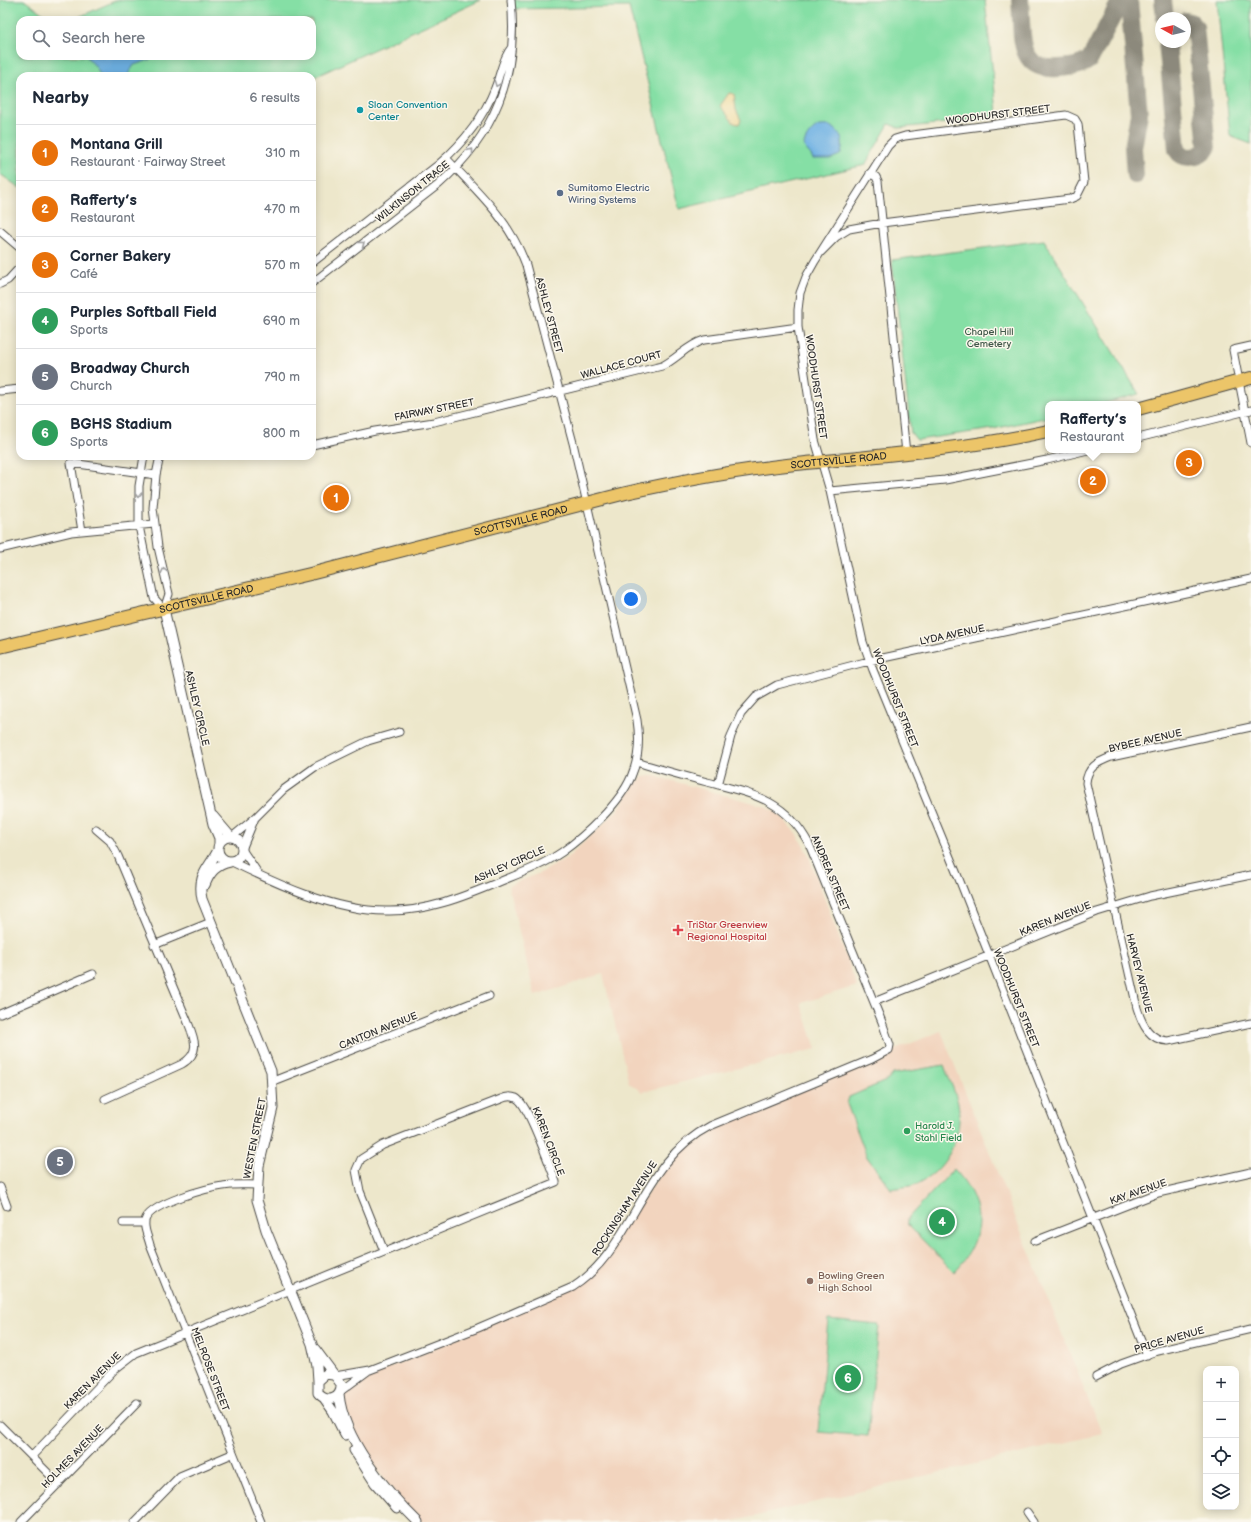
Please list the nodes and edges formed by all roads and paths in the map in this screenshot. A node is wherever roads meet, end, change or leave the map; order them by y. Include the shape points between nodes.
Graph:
1 (511, 0) edge
2 (511, 48) junction
3 (446, 158) junction
4 (456, 168) junction
5 (870, 173) junction
6 (882, 223) junction
7 (0, 231) edge
8 (16, 245) edge
9 (821, 252) junction
10 (316, 260) edge
11 (16, 272) edge
12 (316, 279) edge
13 (0, 284) edge
14 (798, 327) junction
15 (1251, 346) edge
16 (1251, 378) edge
17 (1238, 381) junction
18 (16, 389) edge
19 (559, 390) junction
20 (0, 391) edge
21 (1141, 408) edge
22 (1248, 410) edge
23 (1045, 432) edge
24 (1141, 437) edge
25 (1251, 443) edge
26 (316, 444) edge
27 (906, 453) junction
28 (1076, 453) edge
29 (143, 460) edge
30 (159, 460) edge
31 (820, 462) junction
32 (140, 474) junction
33 (156, 475) junction
34 (830, 491) junction
35 (586, 503) junction
36 (154, 524) junction
37 (139, 526) junction
38 (82, 531) junction
39 (0, 549) edge
40 (1251, 579) edge
41 (164, 609) junction
42 (0, 647) edge
43 (870, 661) junction
44 (1251, 727) edge
45 (400, 732) dead end
46 (636, 762) junction
47 (718, 785) junction
48 (211, 813) junction
49 (256, 818) junction
50 (96, 829) dead end
51 (232, 837) junction
52 (218, 848) junction
53 (243, 849) junction
54 (231, 862) junction
55 (258, 873) junction
56 (1251, 874) edge
57 (201, 892) junction
58 (1114, 906) junction
59 (211, 922) junction
60 (154, 945) junction
61 (989, 955) junction
62 (93, 974) dead end
63 (489, 996) dead end
64 (874, 1002) junction
65 (0, 1014) edge
66 (1251, 1022) edge
67 (889, 1050) joint
68 (273, 1081) junction
69 (105, 1099) dead end
70 (1251, 1172) edge
71 (257, 1185) junction
72 (0, 1187) edge
73 (7, 1206) dead end
74 (1094, 1217) junction
75 (124, 1223) dead end
76 (145, 1223) junction
77 (1035, 1240) dead end
78 (384, 1252) junction
79 (289, 1289) junction
80 (1251, 1329) edge
81 (186, 1332) junction
82 (312, 1344) junction
83 (1147, 1355) junction
84 (370, 1370) junction
85 (334, 1375) junction
86 (1096, 1377) dead end
87 (318, 1380) junction
88 (340, 1392) junction
89 (324, 1398) junction
90 (137, 1403) dead end
91 (0, 1425) edge
92 (232, 1454) junction
93 (32, 1456) junction
94 (59, 1484) junction
95 (1027, 1512) dead end
96 (21, 1522) edge
97 (135, 1522) edge
98 (261, 1522) edge
99 (410, 1522) edge
100 (418, 1522) edge
101 (1034, 1522) edge

1 - 2 street, WILKINSON TRACE
2 -> 3 street, WILKINSON TRACE via 486,109 465,139
4 -> 2 street, WILKINSON TRACE via 476,144 497,107 509,73
3 - 4 street, ASHLEY STREET
3 - 10 street, WILKINSON TRACE
12 -> 4 street, WILKINSON TRACE via 412,206
4 - 19 street, ASHLEY STREET via 494,207 516,240 534,290
5 - 6 street via 878,181
5 - 6 street, WOODHURST STREET via 890,143 898,137 1066,115 1075,119 1078,124 1084,182 1077,196 1070,199
5 - 9 street, WOODHURST STREET
6 - 9 street via 849,229
6 - 27 street
7 - 8 street
9 - 14 street, WOODHURST STREET via 800,293
11 - 13 street
14 - 19 street, WALLACE COURT via 695,343 662,366
14 - 31 street, WOODHURST STREET via 814,440
15 - 17 street via 1233,350
16 - 17 main road
17 - 21 main road
17 - 22 street
18 - 20 street
19 - 26 street, FAIRWAY STREET via 434,422 375,431
19 - 35 street, ASHLEY STREET
22 - 24 street
22 - 25 street
23 - 27 main road, SCOTTSVILLE ROAD via 972,446
27 - 31 main road, SCOTTSVILLE ROAD
28 - 34 street via 945,480
29 - 32 street
30 - 33 street
31 - 34 street, WOODHURST STREET
31 - 35 main road, SCOTTSVILLE ROAD via 699,477
32 - 33 street
32 -> 37 street
32 - 38 street via 71,463
33 - 36 street via 153,497
34 - 43 street, WOODHURST STREET via 853,599
35 - 41 main road, SCOTTSVILLE ROAD
35 - 46 street, ASHLEY CIRCLE via 636,720 639,740
36 - 37 street
41 -> 36 street via 169,594
37 - 38 street
37 - 41 street via 154,598
38 - 39 street
40 - 43 street, LYDA AVENUE
41 - 42 main road, SCOTTSVILLE ROAD
41 - 48 street, ASHLEY CIRCLE
43 - 47 street, LYDA AVENUE via 787,682 756,697 741,714 734,728
43 - 61 street, WOODHURST STREET
44 - 58 street, BYBEE AVENUE via 1119,755 1093,766 1087,774 1086,783
45 - 49 street via 368,741 316,767 283,790
46 - 47 street, ANDREA STREET
46 - 55 street, ASHLEY CIRCLE via 632,776 622,792 588,830 562,851 543,863 513,876 430,907 396,911 355,908 287,887
47 - 64 street, ANDREA STREET via 765,799 780,808 799,828 809,844
48 - 51 street, ASHLEY CIRCLE
48 - 52 street, ASHLEY CIRCLE via 219,838
49 - 51 street
49 - 53 street
50 - 60 street via 110,841 118,856
51 - 52 street via 222,840
51 - 53 street via 239,840
52 - 54 street via 220,857
52 - 57 street, WESTEN STREET via 202,876
53 - 54 street via 239,858
53 - 55 street, ASHLEY CIRCLE
54 - 55 street, ASHLEY CIRCLE
54 - 57 street via 211,872
56 - 58 street, KAREN AVENUE
57 - 59 street, WESTEN STREET
58 - 61 street, KAREN AVENUE
58 - 66 street, HARVEY AVENUE via 1140,1017 1151,1034 1157,1039 1168,1041
59 - 60 street
59 - 68 street, WESTEN STREET via 260,1041
60 - 69 street via 191,1031 195,1044 193,1053 190,1059 182,1064
61 - 64 street, KAREN AVENUE
61 - 74 street, WOODHURST STREET
62 - 65 street
63 - 68 street, CANTON AVENUE
64 - 67 street, ANDREA STREET
67 - 84 street, ROCKINGHAM AVENUE via 710,1126 690,1137 661,1169 602,1261 573,1287
68 - 71 street, WESTEN STREET via 273,1108
70 - 74 street, KAY AVENUE via 1158,1193
71 - 76 street via 221,1186 193,1193 158,1208 148,1216
71 - 79 street, WESTEN STREET via 259,1210
72 - 73 street
74 - 77 street, KAY AVENUE
74 - 83 street, WOODHURST STREET
75 - 76 street
76 - 81 street, MELROSE STREET via 150,1245
78 - 78 street, KAREN CIRCLE via 556,1182 526,1109 517,1098 501,1099 383,1145 361,1159 356,1170 360,1191
78 - 79 street, KAREN CIRCLE
79 - 81 street, KAREN AVENUE
79 - 82 street, WESTEN STREET
80 - 83 street, PRICE AVENUE
81 - 92 street, MELROSE STREET
81 - 93 street, KAREN AVENUE via 128,1358
82 - 85 street, WESTEN STREET
82 - 87 street, WESTEN STREET
83 - 86 street, PRICE AVENUE
84 - 85 street, ROCKINGHAM AVENUE
84 - 88 street, ROCKINGHAM AVENUE
85 - 87 street via 326,1374
85 - 88 street via 340,1381
87 - 89 street via 316,1389
88 - 89 street via 332,1399
88 - 100 street via 343,1416 358,1445 385,1485
89 - 99 street via 364,1467 388,1499
90 - 94 street, HOLMES AVENUE
91 - 93 street
92 - 97 street via 177,1478
92 - 98 street, MELROSE STREET
93 - 94 street
94 - 96 street, HOLMES AVENUE
95 - 101 street

